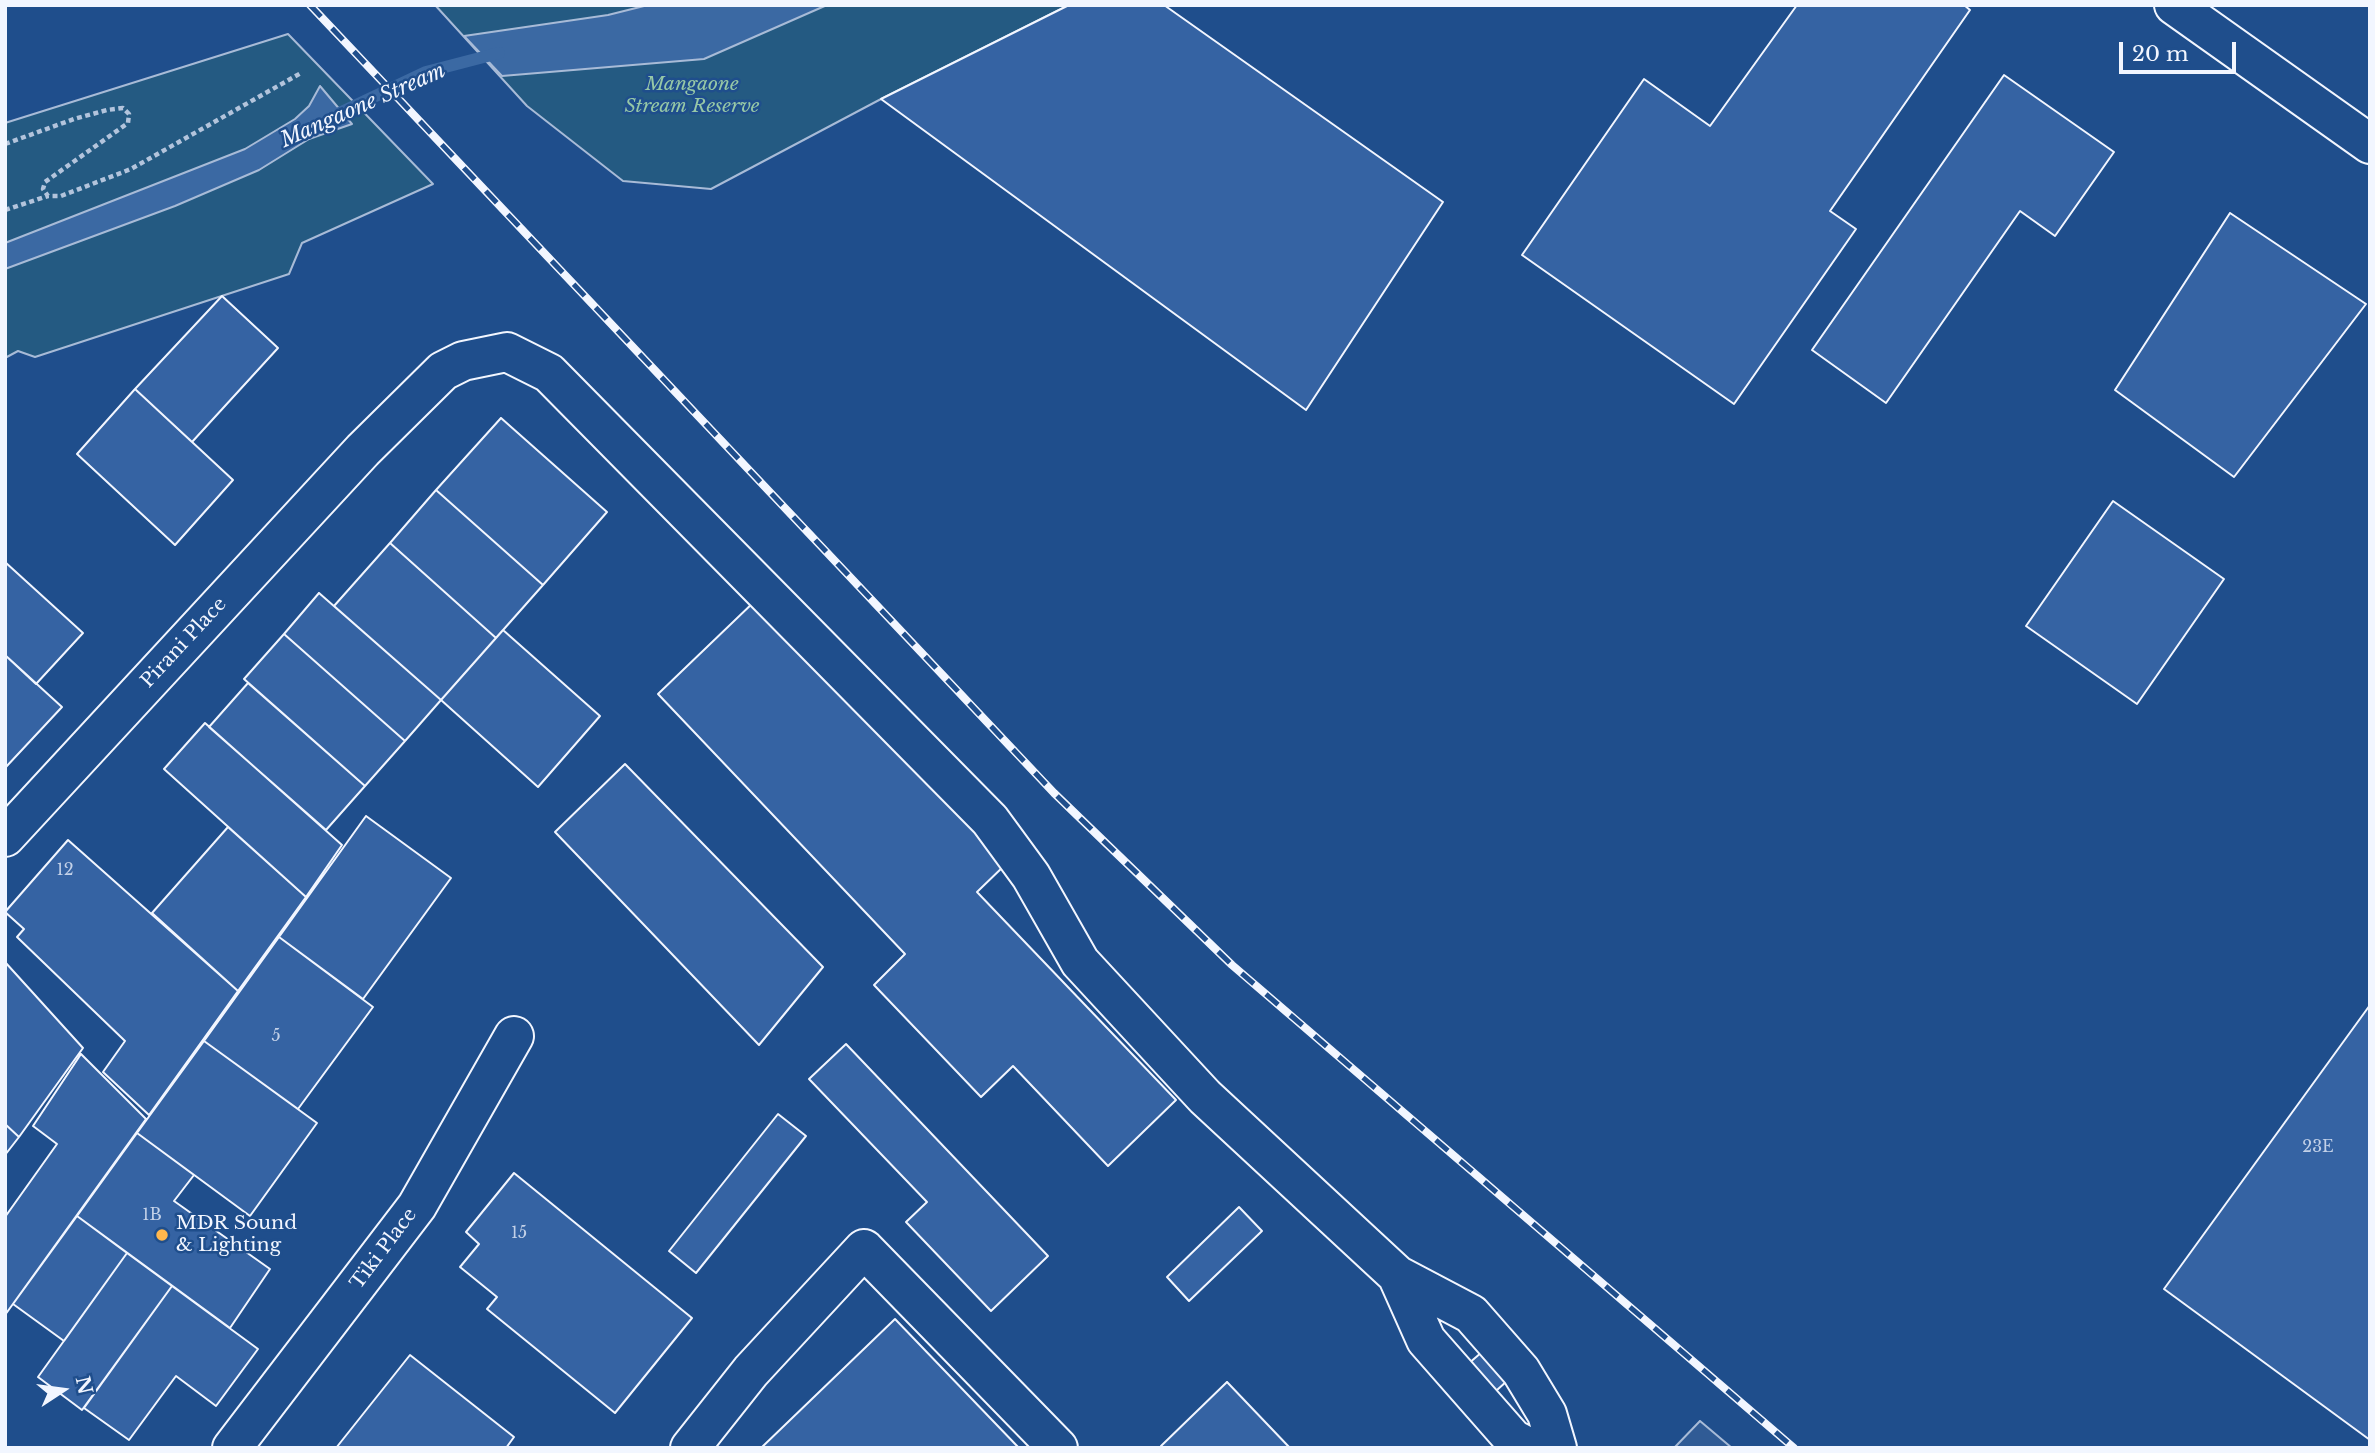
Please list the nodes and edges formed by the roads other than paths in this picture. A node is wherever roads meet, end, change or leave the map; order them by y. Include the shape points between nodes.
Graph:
1 (2175, 5) edge
2 (2370, 144) edge
3 (5, 837) edge
4 (514, 1036) dead end
5 (1397, 1275) junction
6 (232, 1448) edge
7 (690, 1448) edge
8 (1058, 1448) edge
9 (1530, 1448) edge
10 (1558, 1448) edge

1 - 2 street
3 - 5 street, Pirani Place via 363,450 443,371 463,361 508,352 549,373 990,820 1031,876 1080,962 1205,1097
4 - 6 street, Tiki Place via 417,1206
5 - 9 street via 1426,1340 1513,1439
5 - 10 street via 1471,1314 1521,1371 1547,1414
7 - 8 street via 751,1371 864,1249

